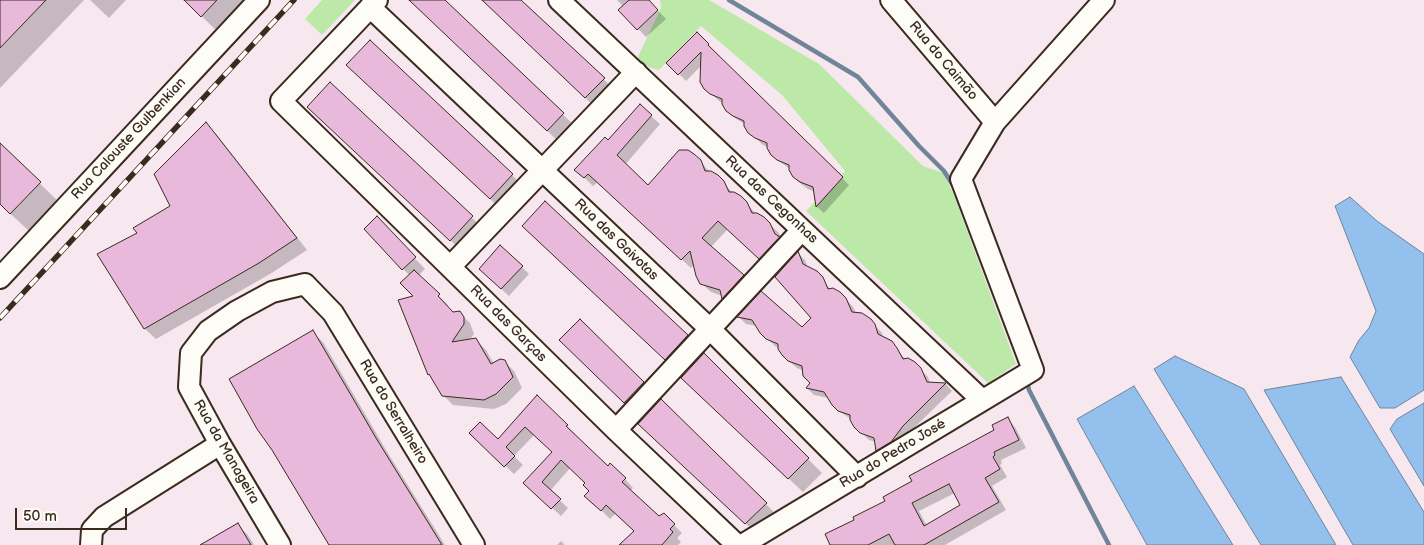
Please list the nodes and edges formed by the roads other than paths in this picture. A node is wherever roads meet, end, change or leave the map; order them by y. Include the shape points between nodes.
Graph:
1 (259, 0) edge
2 (559, 0) edge
3 (891, 0) edge
4 (1104, 0) edge
5 (374, 4) edge
6 (636, 72) junction
7 (995, 122) junction
8 (542, 170) junction
9 (802, 230) junction
10 (26, 250) junction
11 (0, 253) edge
12 (450, 267) junction
13 (0, 278) edge
14 (305, 284) joint
15 (710, 329) junction
16 (982, 400) junction
17 (616, 430) junction
18 (220, 444) junction
19 (857, 477) junction
20 (91, 545) edge
21 (280, 545) edge
22 (474, 545) edge
23 (737, 545) edge
24 (742, 545) edge

1 - 10 street, Rua Calouste Gulbenkian
2 - 6 street, Rua das Cegonhas
3 - 7 street, Rua do Caimão
4 - 7 street
5 - 8 street, Rua das Gaivotas
5 - 12 street, Rua das Garças via 281,101
6 - 8 street
6 - 9 street, Rua das Cegonhas
7 - 16 street, Rua do Pedro José via 961,179 1028,365 1008,384
8 - 12 street
8 - 15 street, Rua das Gaivotas
9 - 15 street
9 - 16 street, Rua das Cegonhas
10 - 11 street via 14,254
10 - 13 street, Rua Calouste Gulbenkian
12 - 17 street, Rua das Garças
14 - 18 street, Rua da Manageira via 272,292 237,311 208,331 191,353 188,387
14 - 22 street, Rua do Serralheiro via 333,314
15 - 17 street
15 - 19 street, Rua das Gaivotas
16 - 19 street, Rua do Pedro José
17 - 23 street, Rua das Garças
18 - 20 street via 104,518 92,530
18 - 21 street, Rua da Manageira
19 - 24 street, Rua do Pedro José

